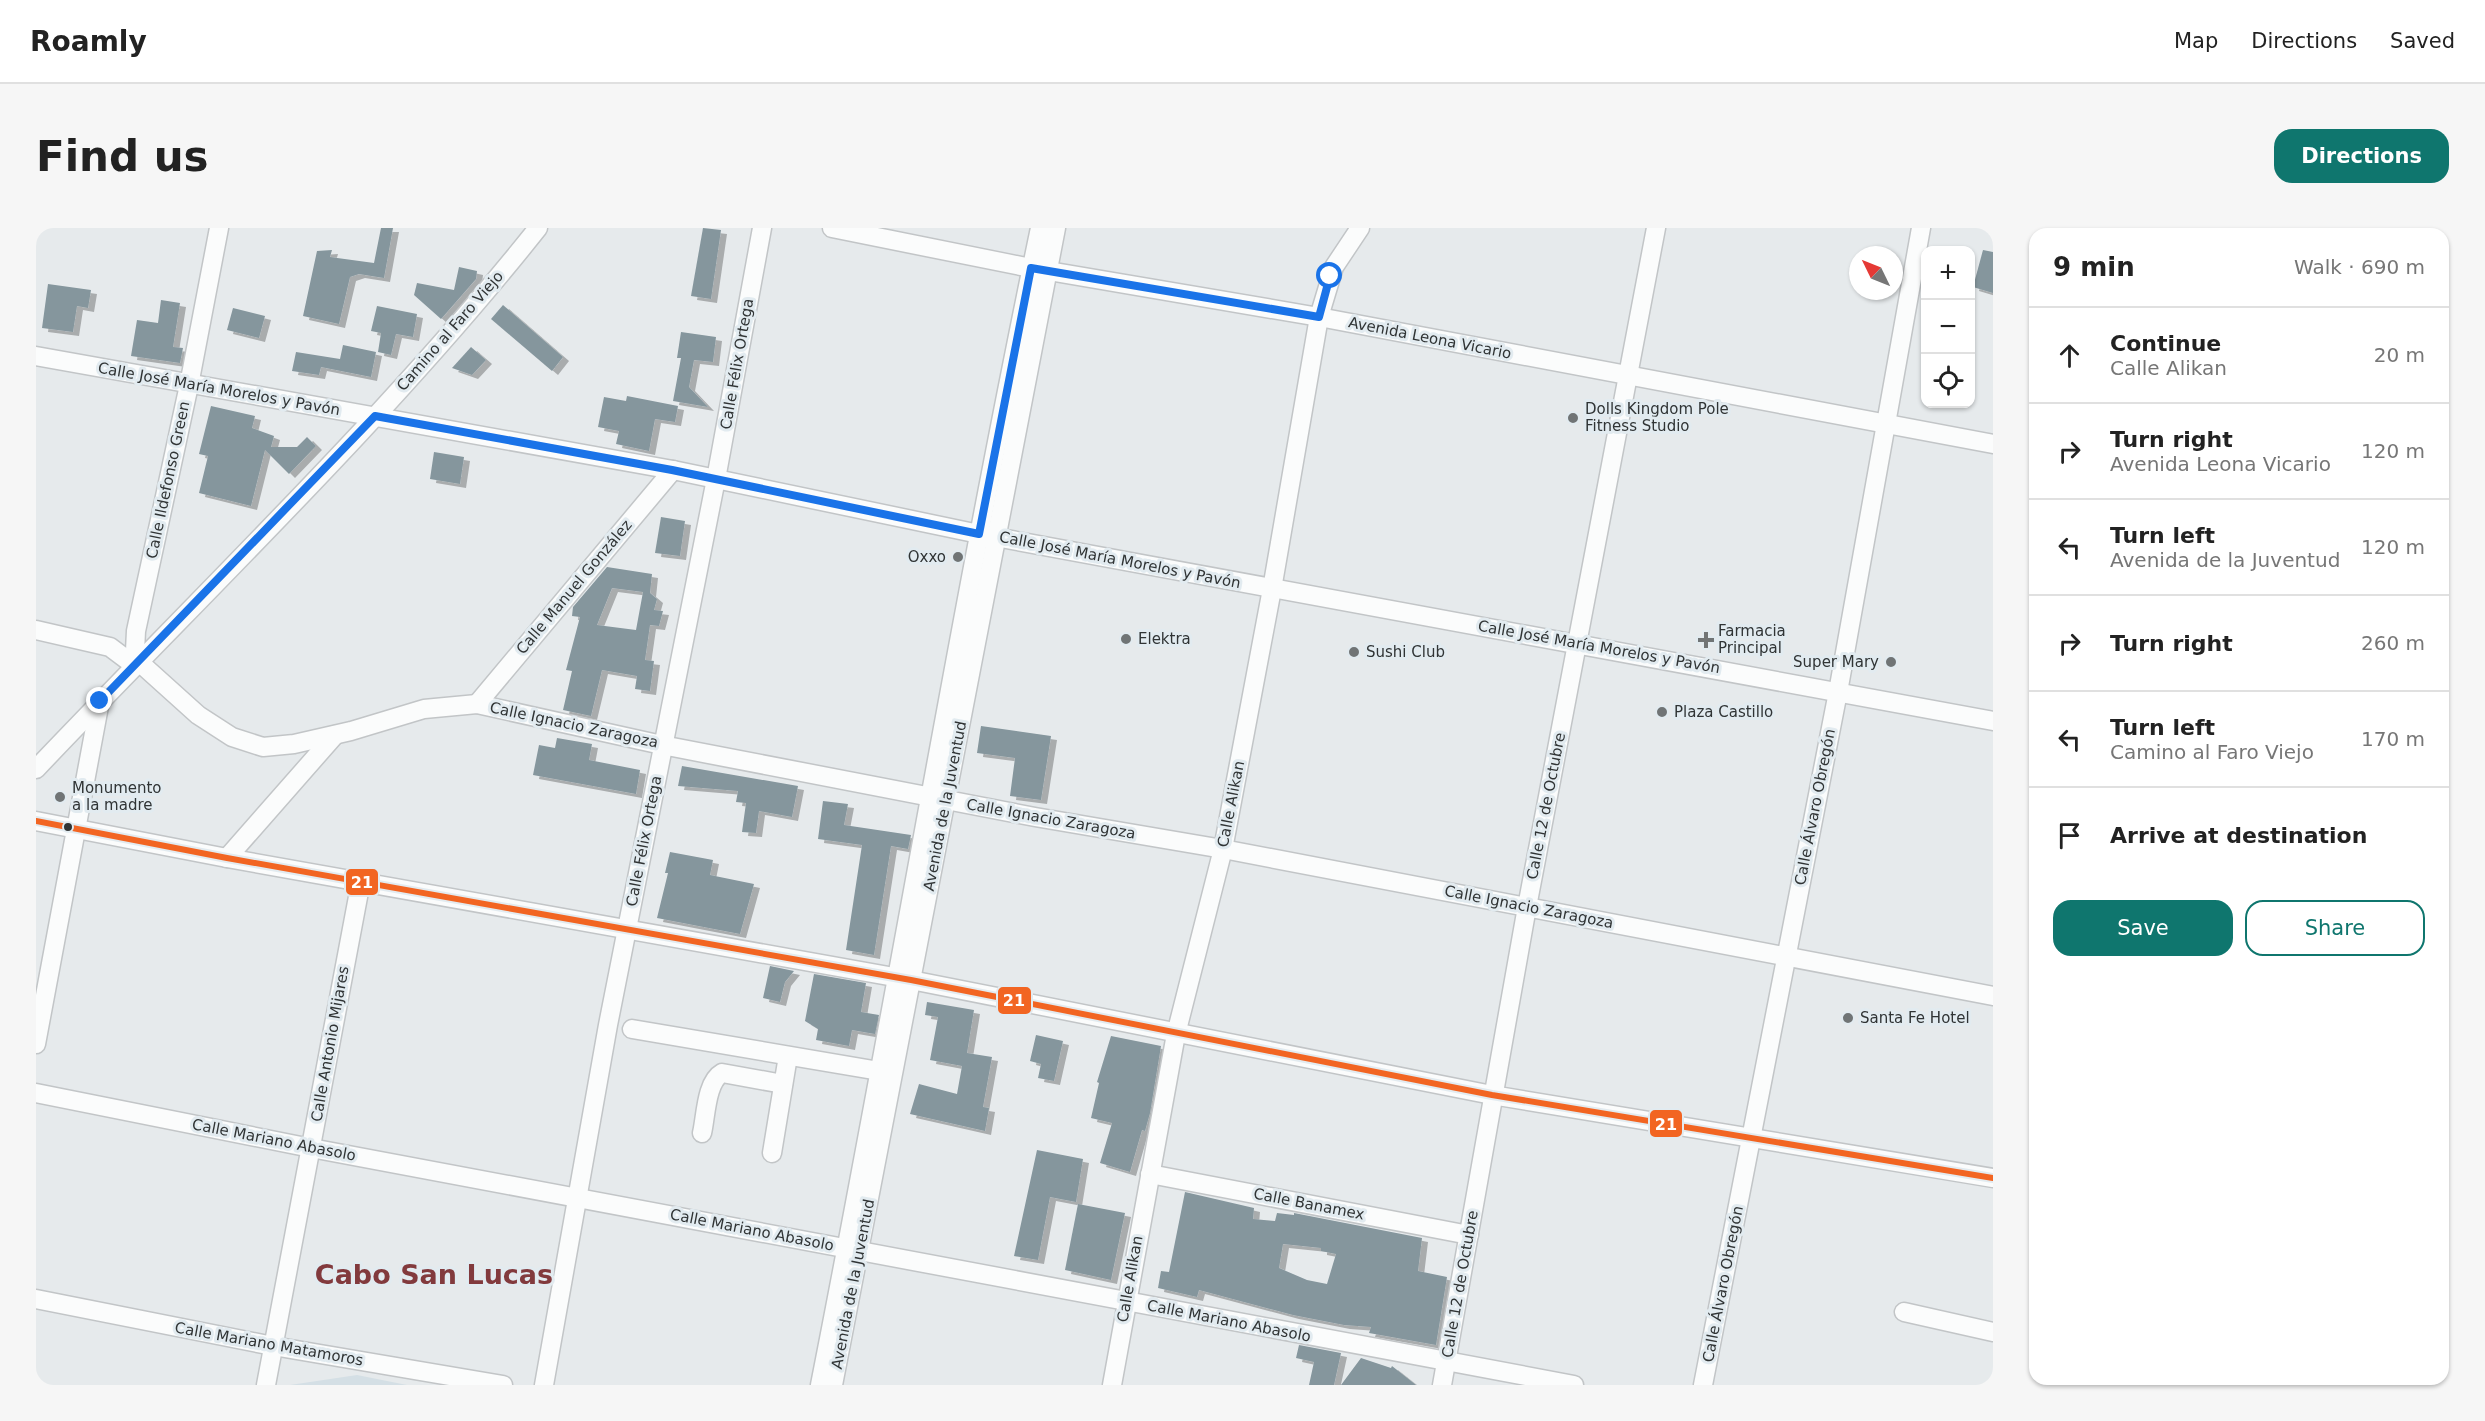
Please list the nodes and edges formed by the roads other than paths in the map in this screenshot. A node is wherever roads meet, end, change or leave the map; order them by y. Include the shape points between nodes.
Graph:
1 (219, 228) edge
2 (538, 228) edge
3 (762, 228) edge
4 (832, 228) edge
5 (1040, 228) edge
6 (1056, 228) edge
7 (1360, 228) edge
8 (1656, 228) edge
9 (1921, 228) edge
10 (1040, 269) junction
11 (1319, 317) junction
12 (36, 356) edge
13 (1626, 375) junction
14 (189, 385) junction
15 (375, 416) junction
16 (1886, 425) junction
17 (1993, 444) edge
18 (672, 470) junction
19 (716, 479) junction
20 (988, 535) junction
21 (1272, 589) junction
22 (36, 630) edge
23 (1577, 643) junction
24 (136, 663) junction
25 (1838, 692) junction
26 (100, 701) junction
27 (477, 704) junction
28 (1993, 721) edge
29 (335, 735) junction
30 (662, 745) junction
31 (36, 769) edge
32 (939, 797) junction
33 (36, 821) edge
34 (77, 827) junction
35 (1223, 849) junction
36 (227, 858) junction
37 (361, 881) junction
38 (1527, 907) junction
39 (627, 930) junction
40 (1787, 955) junction
41 (904, 979) junction
42 (1993, 996) edge
43 (633, 1029) dead end
44 (1176, 1034) junction
45 (36, 1044) edge
46 (788, 1056) junction
47 (887, 1072) junction
48 (783, 1084) junction
49 (36, 1093) edge
50 (1492, 1095) junction
51 (702, 1133) dead end
52 (1752, 1140) junction
53 (311, 1148) junction
54 (772, 1153) dead end
55 (1150, 1174) junction
56 (1993, 1178) edge
57 (579, 1198) junction
58 (1469, 1235) junction
59 (853, 1249) junction
60 (36, 1299) edge
61 (1126, 1302) junction
62 (1905, 1312) dead end
63 (1993, 1332) edge
64 (273, 1346) junction
65 (1446, 1362) junction
66 (266, 1385) edge
67 (503, 1385) edge
68 (544, 1385) edge
69 (820, 1385) edge
70 (833, 1385) edge
71 (1112, 1385) edge
72 (1442, 1385) edge
73 (1574, 1385) edge
74 (1703, 1385) edge

1 - 14 street, Calle Ildefonso Green
2 - 15 street, Camino al Faro Viejo
3 - 19 street, Calle Félix Ortega
4 - 10 street, Avenida Leona Vicario
5 - 10 street, Avenida de la Juventud
6 - 10 street, Avenida de la Juventud
7 - 11 street, Calle Alikan via 1334,267
8 - 13 street, Calle 12 de Octubre
9 - 16 street, Calle Álvaro Obregón
10 - 11 street, Avenida Leona Vicario
10 - 20 street, Avenida de la Juventud
11 - 13 street, Avenida Leona Vicario
11 - 21 street, Calle Alikan
12 - 14 street, Calle José María Morelos y Pavón
13 - 16 street, Avenida Leona Vicario
13 - 23 street, Calle 12 de Octubre
14 - 15 street, Calle José María Morelos y Pavón
14 - 24 street, Calle Ildefonso Green via 136,631
15 - 18 street, Calle José María Morelos y Pavón
15 - 24 street, Camino al Faro Viejo
16 - 17 street, Avenida Leona Vicario
16 - 25 street, Calle Álvaro Obregón
18 - 19 street, Calle José María Morelos y Pavón
18 - 27 street, Calle Manuel González
19 - 20 street, Calle José María Morelos y Pavón
19 - 30 street, Calle Félix Ortega
20 - 21 street, Calle José María Morelos y Pavón
20 - 32 street, Avenida de la Juventud
21 - 23 street, Calle José María Morelos y Pavón
21 - 35 street, Calle Alikan
22 - 24 street, Calle Ignacio Zaragoza via 105,645
23 - 25 street, Calle José María Morelos y Pavón
23 - 38 street, Calle 12 de Octubre
24 - 26 street, Camino al Faro Viejo
24 - 29 street, Calle Ignacio Zaragoza via 198,715 247,743 276,747
25 - 28 street, Calle José María Morelos y Pavón
25 - 40 street, Calle Álvaro Obregón
26 - 31 street, Camino al Faro Viejo
26 - 34 street
27 - 29 street, Calle Ignacio Zaragoza via 424,709
27 - 30 street, Calle Ignacio Zaragoza
29 - 36 street
30 - 32 street, Calle Ignacio Zaragoza
30 - 39 street, Calle Félix Ortega
32 - 35 street, Calle Ignacio Zaragoza
32 - 41 street, Avenida de la Juventud
33 - 34 street
34 - 36 street
34 - 45 street
35 - 38 street, Calle Ignacio Zaragoza
35 - 44 street, Calle Alikan
36 - 37 street
37 - 39 street
37 - 53 street, Calle Antonio Mijares
38 - 40 street, Calle Ignacio Zaragoza
38 - 50 street, Calle 12 de Octubre
39 - 41 street
39 - 57 street, Calle Félix Ortega
40 - 42 street, Calle Ignacio Zaragoza
40 - 52 street, Calle Álvaro Obregón
41 - 44 street
41 - 47 street, Avenida de la Juventud
43 - 46 street
44 - 50 street
44 - 55 street, Calle Alikan
46 - 47 street
46 - 48 street
47 - 59 street, Avenida de la Juventud
48 - 51 street via 722,1073 717,1076
48 - 54 street
49 - 53 street, Calle Mariano Abasolo
50 - 52 street
50 - 58 street, Calle 12 de Octubre
52 - 56 street
52 - 74 street, Calle Álvaro Obregón
53 - 57 street, Calle Mariano Abasolo
53 - 64 street, Calle Antonio Mijares
55 - 58 street, Calle Banamex
55 - 61 street, Calle Alikan
57 - 59 street, Calle Mariano Abasolo
57 - 68 street, Calle Félix Ortega
58 - 65 street, Calle 12 de Octubre
59 - 61 street, Calle Mariano Abasolo
59 - 69 street, Avenida de la Juventud
59 - 70 street, Avenida de la Juventud
60 - 64 street, Calle Mariano Matamoros
61 - 65 street, Calle Mariano Abasolo
61 - 71 street, Calle Alikan
62 - 63 street
64 - 66 street, Calle Antonio Mijares
64 - 67 street, Calle Mariano Matamoros
65 - 72 street, Calle 12 de Octubre
65 - 73 street, Calle Mariano Abasolo

